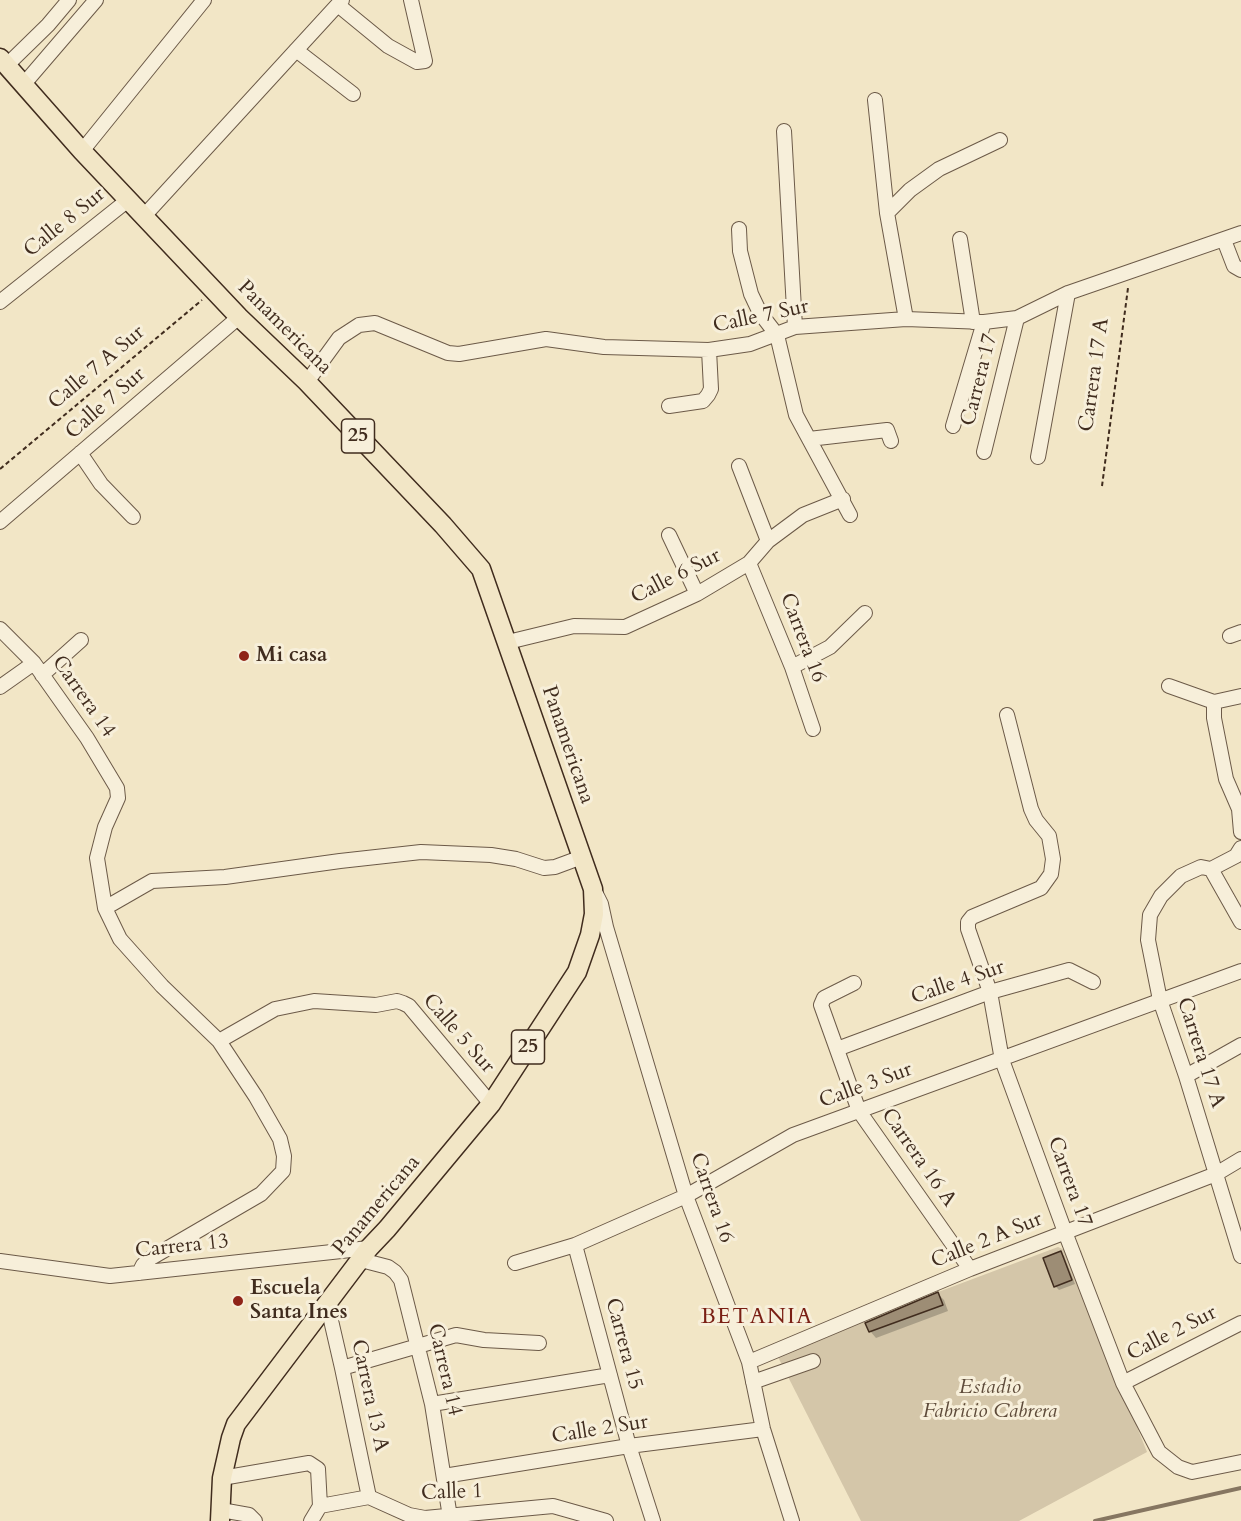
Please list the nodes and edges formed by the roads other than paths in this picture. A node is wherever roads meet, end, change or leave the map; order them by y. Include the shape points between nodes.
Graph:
1 (69, 0) edge
2 (96, 0) edge
3 (204, 0) edge
4 (411, 0) edge
5 (340, 3) edge
6 (296, 50) junction
7 (3, 62) edge
8 (23, 85) junction
9 (353, 94) dead end
10 (875, 100) dead end
11 (784, 131) dead end
12 (1000, 140) dead end
13 (82, 152) junction
14 (128, 200) junction
15 (887, 213) junction
16 (144, 216) junction
17 (739, 230) dead end
18 (1241, 233) edge
19 (960, 239) dead end
20 (1224, 240) junction
21 (1241, 270) edge
22 (1068, 293) junction
23 (0, 302) edge
24 (239, 317) junction
25 (1017, 318) junction
26 (906, 319) junction
27 (978, 322) junction
28 (795, 327) junction
29 (777, 335) junction
30 (709, 350) junction
31 (307, 382) junction
32 (669, 406) dead end
33 (953, 426) dead end
34 (889, 436) dead end
35 (809, 439) junction
36 (984, 452) dead end
37 (81, 453) junction
38 (1038, 457) dead end
39 (739, 466) dead end
40 (843, 499) junction
41 (850, 515) dead end
42 (133, 517) dead end
43 (0, 522) edge
44 (669, 535) dead end
45 (768, 541) junction
46 (749, 562) junction
47 (697, 594) junction
48 (865, 613) dead end
49 (0, 629) edge
50 (81, 640) dead end
51 (508, 642) junction
52 (34, 663) junction
53 (792, 667) junction
54 (42, 675) junction
55 (1169, 686) dead end
56 (0, 687) edge
57 (1241, 696) edge
58 (1214, 702) junction
59 (1007, 715) dead end
60 (813, 729) dead end
61 (1240, 809) edge
62 (1241, 832) edge
63 (1241, 848) edge
64 (582, 857) junction
65 (1211, 869) junction
66 (594, 889) junction
67 (105, 908) junction
68 (1241, 922) edge
69 (1241, 971) edge
70 (1094, 982) dead end
71 (854, 983) dead end
72 (990, 992) junction
73 (1160, 1000) junction
74 (219, 1041) junction
75 (1241, 1044) edge
76 (837, 1049) junction
77 (1002, 1060) junction
78 (1186, 1076) junction
79 (491, 1104) junction
80 (859, 1111) junction
81 (1241, 1159) edge
82 (1216, 1174) junction
83 (686, 1196) junction
84 (1065, 1232) junction
85 (576, 1245) junction
86 (365, 1254) junction
87 (1241, 1256) edge
88 (0, 1261) edge
89 (515, 1263) dead end
90 (970, 1269) junction
91 (139, 1273) junction
92 (327, 1303) junction
93 (1241, 1323) edge
94 (539, 1343) dead end
95 (418, 1345) junction
96 (813, 1361) dead end
97 (749, 1362) junction
98 (342, 1368) junction
99 (610, 1375) junction
100 (753, 1382) junction
101 (1123, 1383) junction
102 (432, 1404) junction
103 (763, 1430) junction
104 (629, 1446) junction
105 (1241, 1462) edge
106 (444, 1476) junction
107 (222, 1478) junction
108 (369, 1497) junction
109 (320, 1506) junction
110 (221, 1515) edge
111 (450, 1517) junction
112 (255, 1521) edge
113 (311, 1521) edge
114 (606, 1521) edge
115 (653, 1521) edge
116 (792, 1521) edge

1 - 7 street via 48,25
2 - 8 street
3 - 13 street
4 - 5 street via 425,61 417,62 388,46
5 - 6 street
6 - 9 street
6 - 16 street
7 - 8 main road, Panamericana / 25
8 - 13 main road, Panamericana / 25
10 - 15 street
11 - 28 street
12 - 15 street via 939,169
13 - 14 main road, Panamericana / 25
14 - 16 main road, Panamericana / 25
14 - 23 street, Calle 8 Sur
15 - 26 street
16 - 24 main road, Panamericana / 25
17 - 29 street via 751,294
18 - 20 street, Calle 7 Sur
19 - 27 street
20 - 21 street via 1234,266
20 - 22 street, Calle 7 Sur
22 - 25 street, Calle 7 Sur
22 - 38 street
24 - 31 main road, Panamericana / 25
24 - 37 street, Calle 7 Sur
25 - 27 street, Calle 7 Sur
25 - 36 street, Carrera 17
26 - 27 street, Calle 7 Sur
26 - 28 street, Calle 7 Sur
27 - 33 street
28 - 29 street, Calle 7 Sur
29 - 30 street, Calle 7 Sur
29 - 35 street via 796,415
30 - 31 street, Calle 7 Sur via 604,347 546,339 459,354 375,323 359,326 339,338
30 - 32 street via 708,396
31 - 51 main road, Panamericana / 25 via 481,569
34 - 35 street
35 - 40 street
37 - 42 street via 101,484
37 - 43 street, Calle 7 Sur
39 - 45 street
40 - 41 street
40 - 45 street, Calle 6 Sur via 803,515
44 - 47 street
45 - 46 street, Calle 6 Sur
46 - 47 street, Calle 6 Sur
46 - 53 street, Carrera 16
47 - 51 street, Calle 6 Sur via 625,627 573,626
48 - 53 street via 830,647
49 - 52 street, Carrera 14
50 - 54 street
51 - 64 main road, Panamericana / 25
52 - 54 street, Carrera 14
52 - 56 street
53 - 60 street, Carrera 16
54 - 67 street, Carrera 14 via 117,788 118,798 97,858
55 - 58 street
57 - 58 street
58 - 61 street via 1226,779
59 - 72 street, Carrera 17 via 1032,809 1049,836 1053,859 1051,874 1041,888 972,917 968,929
61 - 62 street
63 - 65 street via 1236,856
64 - 66 main road, Panamericana / 25
64 - 67 street via 544,868 491,855 410,853 225,877 152,881
65 - 68 street
65 - 73 street, Carrera 17 A via 1201,867 1181,876 1161,896 1150,915 1148,940
66 - 79 main road, Panamericana / 25 via 590,935 577,972
66 - 83 street, Carrera 16 via 602,904
67 - 74 street via 120,939
69 - 73 street, Calle 3 Sur
70 - 72 street, Calle 4 Sur via 1069,970
71 - 76 street, Carrera 16 A via 824,998 821,1005
72 - 76 street, Calle 4 Sur
72 - 77 street, Carrera 17
73 - 77 street, Calle 3 Sur
73 - 78 street, Carrera 17 A
74 - 79 street, Calle 5 Sur via 274,1009 314,1001 376,1005 403,1002
74 - 91 street via 280,1139 283,1171 261,1194 151,1258
75 - 78 street
76 - 80 street, Carrera 16 A
77 - 80 street, Calle 3 Sur
77 - 84 street, Carrera 17
78 - 82 street, Carrera 17 A
79 - 86 main road, Panamericana / 25
80 - 83 street, Calle 3 Sur via 793,1135
80 - 90 street, Carrera 16 A
81 - 82 street, Calle 2 A Sur
82 - 84 street, Calle 2 A Sur
82 - 87 street, Carrera 17 A
83 - 85 street, Calle 3 Sur
83 - 97 street, Carrera 16
84 - 90 street, Calle 2 A Sur
84 - 101 street, Carrera 17
85 - 89 street, Calle 3 Sur
85 - 99 street, Carrera 15
86 - 91 street, Carrera 13
86 - 92 main road, Panamericana / 25
86 - 95 street, Carrera 14 via 401,1280
88 - 91 street, Carrera 13 via 110,1276
90 - 97 street, Calle 2 A Sur
92 - 98 street, Carrera 13 A
92 - 107 main road, Panamericana / 25 via 236,1424
93 - 101 street, Calle 2 Sur
94 - 95 street via 456,1335
95 - 98 street
95 - 102 street, Carrera 14
96 - 100 street
97 - 100 street, Carrera 16
98 - 108 street, Carrera 13 A
99 - 102 street
99 - 104 street, Carrera 15
100 - 103 street, Carrera 16
101 - 105 street, Carrera 17 via 1159,1452 1178,1467 1192,1472
102 - 106 street, Carrera 14
103 - 104 street, Calle 2 Sur
103 - 116 street, Carrera 16
104 - 106 street, Calle 2 Sur
104 - 115 street, Carrera 15
106 - 111 street, Carrera 14
107 - 109 street via 309,1463 318,1468
107 - 110 main road, Panamericana / 25
108 - 109 street
108 - 111 street, Calle 1 via 409,1515
109 - 113 street
110 - 112 street via 249,1515
111 - 114 street, Calle 1 via 554,1506

